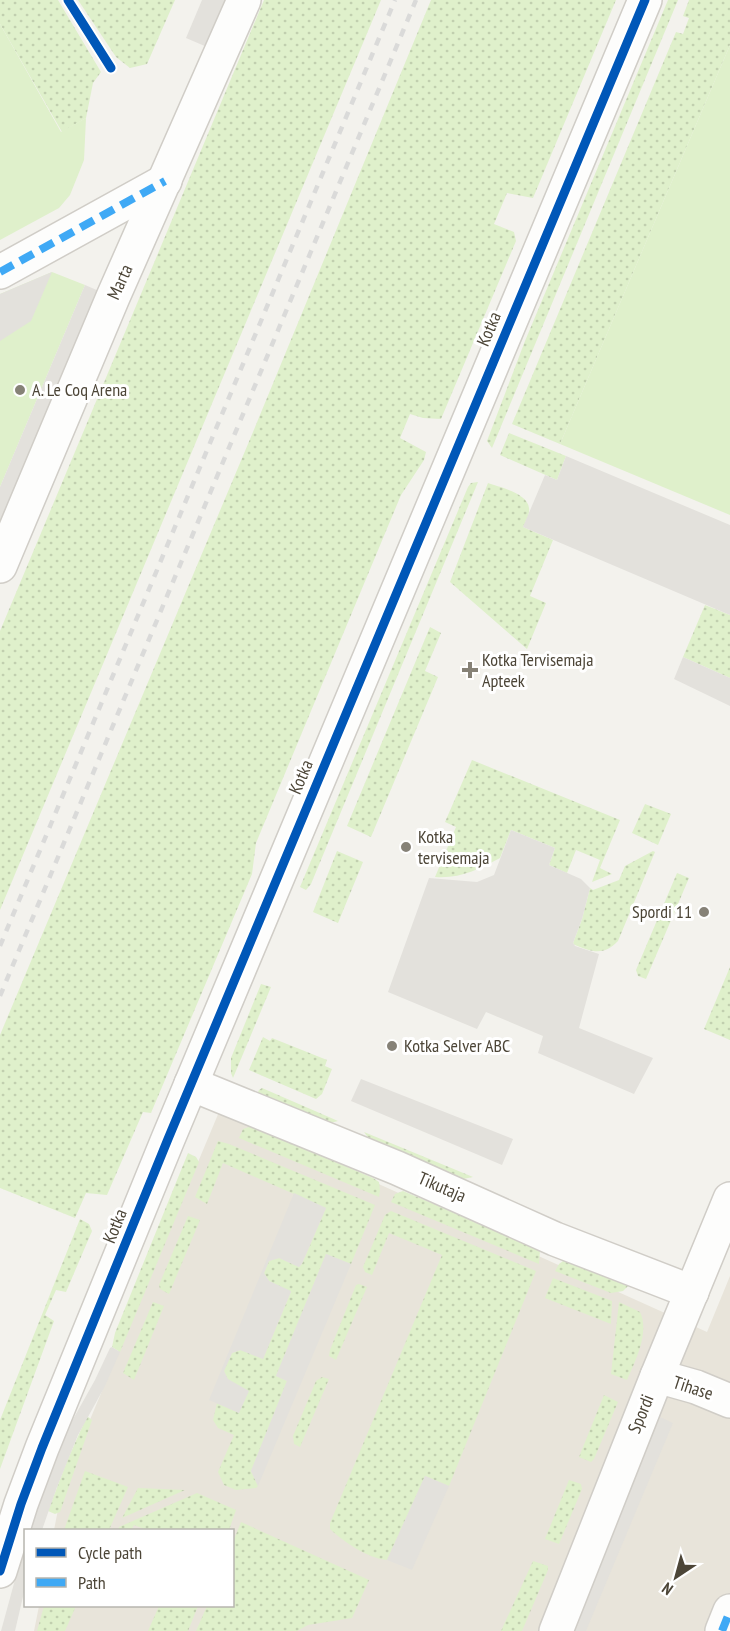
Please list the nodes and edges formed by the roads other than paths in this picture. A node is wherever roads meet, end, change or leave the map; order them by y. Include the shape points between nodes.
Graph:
1 (243, 0) edge
2 (645, 0) edge
3 (165, 181) junction
4 (0, 272) edge
5 (0, 566) edge
6 (191, 1084) junction
7 (730, 1199) edge
8 (692, 1292) junction
9 (657, 1376) junction
10 (730, 1401) edge
11 (0, 1571) edge
12 (730, 1611) edge
13 (556, 1631) edge
14 (722, 1631) edge

1 - 3 street, Marta
2 - 6 street, Kotka
3 - 4 street
3 - 5 street, Marta
6 - 8 street, Tikutaja via 397,1168 555,1239
6 - 11 street, Kotka via 42,1448
7 - 8 street, Spordi
8 - 9 street, Spordi
9 - 10 street, Tihase
9 - 13 street, Spordi
12 - 14 street

